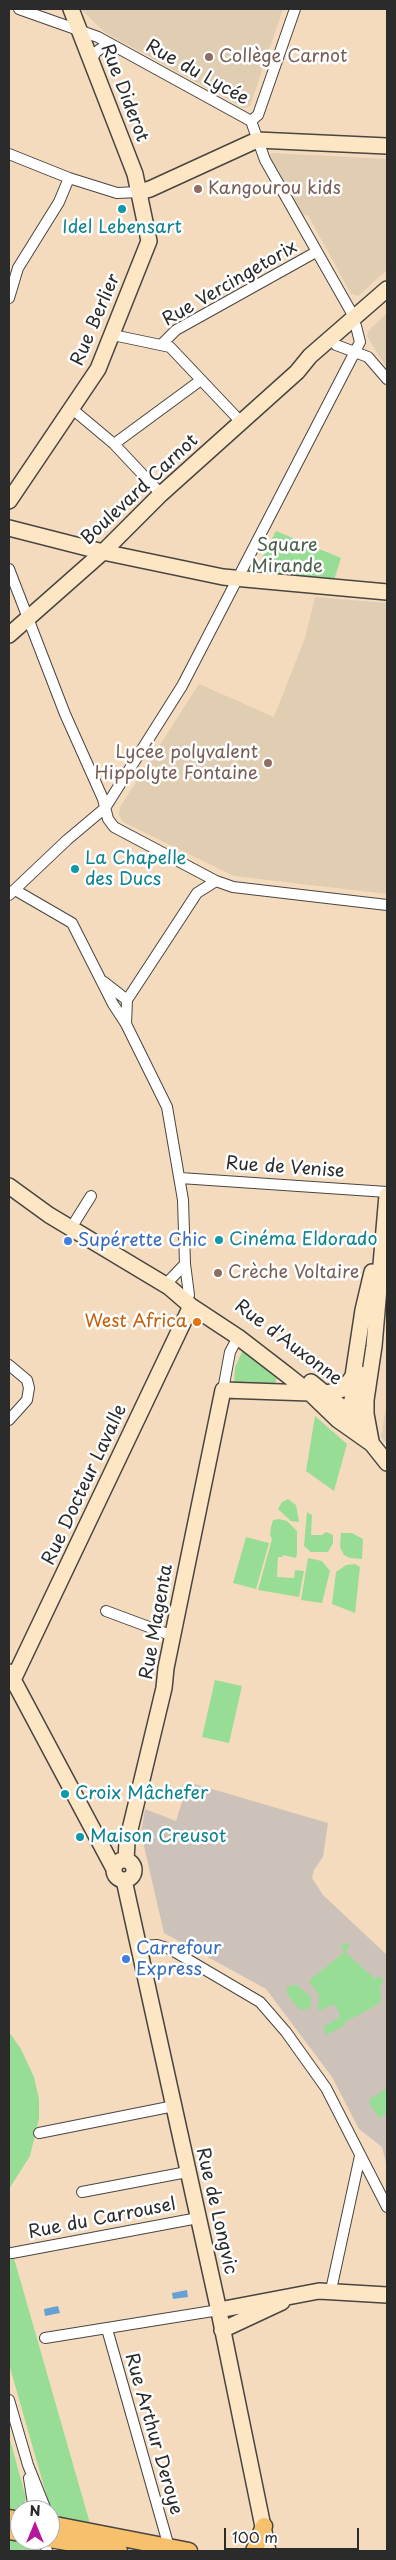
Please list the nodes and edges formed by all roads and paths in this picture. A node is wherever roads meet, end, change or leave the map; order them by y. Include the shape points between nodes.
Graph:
1 (19, 9) edge
2 (71, 9) edge
3 (295, 9) edge
4 (79, 30) junction
5 (109, 43) junction
6 (91, 60) junction
7 (251, 120) junction
8 (257, 140) junction
9 (387, 146) edge
10 (9, 154) edge
11 (69, 178) junction
12 (138, 192) junction
13 (316, 252) junction
14 (387, 289) edge
15 (9, 298) edge
16 (355, 322) junction
17 (113, 335) junction
18 (162, 344) junction
19 (336, 344) junction
20 (354, 353) junction
21 (297, 372) junction
22 (387, 379) edge
23 (201, 380) junction
24 (71, 408) junction
25 (241, 422) junction
26 (114, 444) junction
27 (161, 494) junction
28 (9, 501) edge
29 (9, 528) edge
30 (103, 552) junction
31 (9, 570) edge
32 (237, 579) junction
33 (387, 592) edge
34 (28, 617) junction
35 (9, 635) edge
36 (106, 808) junction
37 (197, 871) junction
38 (216, 881) junction
39 (12, 893) edge
40 (197, 893) junction
41 (387, 905) edge
42 (100, 980) junction
43 (127, 1000) junction
44 (126, 1024) junction
45 (180, 1178) junction
46 (9, 1186) edge
47 (387, 1194) edge
48 (91, 1196) dead end
49 (384, 1212) junction
50 (71, 1228) junction
51 (185, 1264) junction
52 (167, 1286) junction
53 (368, 1294) junction
54 (190, 1300) junction
55 (238, 1337) junction
56 (9, 1365) edge
57 (287, 1369) junction
58 (223, 1390) junction
59 (268, 1391) junction
60 (320, 1398) junction
61 (366, 1400) junction
62 (349, 1411) junction
63 (9, 1420) edge
64 (354, 1433) junction
65 (372, 1444) junction
66 (387, 1463) edge
67 (106, 1611) dead end
68 (173, 1636) junction
69 (11, 1676) edge
70 (121, 1863) junction
71 (124, 1880) joint
72 (140, 1946) junction
73 (174, 2106) junction
74 (39, 2133) dead end
75 (360, 2156) junction
76 (188, 2172) junction
77 (82, 2192) dead end
78 (387, 2207) edge
79 (198, 2218) junction
80 (12, 2253) dead end
81 (331, 2290) junction
82 (300, 2294) junction
83 (387, 2295) edge
84 (218, 2306) junction
85 (107, 2329) junction
86 (222, 2330) junction
87 (45, 2338) dead end
88 (9, 2400) edge
89 (28, 2465) junction
90 (33, 2500) edge
91 (42, 2500) edge
92 (264, 2526) junction
93 (60, 2539) edge
94 (60, 2540) edge
95 (169, 2547) junction
96 (119, 2551) edge
97 (189, 2551) edge
98 (254, 2551) edge
99 (268, 2551) edge

1 - 4 street, Rue du Lycée
2 - 4 street, Rue Diderot
3 - 7 street via 258,115
4 - 5 street, Rue du Lycée
4 - 6 street, Rue Diderot
5 - 6 street
5 - 7 street, Rue du Lycée
6 - 12 street, Rue Diderot via 136,174
7 - 8 street, Rue du Lycée
8 - 9 street
8 - 12 street
8 - 13 street, Rue du Lycée
10 - 11 street
11 - 12 street via 117,193
11 - 15 street via 59,202 18,268
12 - 17 street, Rue Berlier via 149,241
13 - 16 street, Rue du Lycée
13 - 18 street, Rue Vercingetorix via 176,330
14 - 16 street, Boulevard Carnot
16 - 19 street, Boulevard Carnot
16 - 20 street via 360,342
16 - 21 street, Boulevard Carnot via 310,356
17 - 18 street
17 - 24 street, Rue Berlier via 98,369
18 - 23 street via 170,346
19 - 20 street
19 - 21 street, Boulevard Carnot
20 - 22 street via 368,358
20 - 32 street
21 - 25 street, Boulevard Carnot
23 - 25 street
23 - 26 street
24 - 26 street
24 - 28 street, Rue Berlier
25 - 27 street, Boulevard Carnot
26 - 27 street
27 - 30 street, Boulevard Carnot
29 - 30 street
30 - 32 street
30 - 34 street, Boulevard Carnot
31 - 34 street
32 - 33 street
32 - 36 street via 182,686
34 - 35 street, Boulevard Carnot
34 - 36 street
36 - 37 street via 108,819 122,832
36 - 39 street
37 - 38 street
37 - 40 street
38 - 40 street
38 - 41 street via 233,887
39 - 42 street via 72,923
40 - 43 street
42 - 43 street
42 - 44 street
43 - 44 street
44 - 45 street via 167,1108
45 - 47 street, Rue de Venise
45 - 51 street
46 - 50 street, Rue d'Auxonne
47 - 49 street
48 - 50 street
49 - 53 street
49 - 61 street via 381,1272
50 - 52 street, Rue d'Auxonne
51 - 52 street
51 - 54 street
52 - 54 street, Rue d'Auxonne
53 - 60 street via 350,1383 344,1389
53 - 62 street via 364,1351
54 - 55 street, Rue d'Auxonne
54 - 57 street, Rue d'Auxonne via 214,1311
54 - 69 street, Rue Docteur Lavalle
55 - 57 street, Rue d'Auxonne
55 - 58 street via 230,1352
56 - 63 street via 27,1380 29,1388 27,1400
57 - 59 street via 282,1382
57 - 60 street, Rue d'Auxonne
58 - 59 street
58 - 68 street, Rue Magenta
59 - 60 street
60 - 62 street, Rue d'Auxonne
60 - 64 street, Rue d'Auxonne
61 - 62 street
61 - 65 street
62 - 64 street
62 - 65 street, Rue d'Auxonne
64 - 65 street, Rue d'Auxonne
65 - 66 street, Rue d'Auxonne
67 - 68 street
68 - 70 street, Rue Magenta via 164,1688
69 - 70 street via 102,1849 106,1848
70 - 71 street, Rue Magenta via 133,1866 134,1873
71 - 72 street, Rue de Longvic
72 - 73 street, Rue de Longvic
72 - 75 street via 157,1945 170,1949 260,2002 326,2088
73 - 74 street
73 - 76 street, Rue de Longvic
75 - 78 street
75 - 81 street
76 - 77 street
76 - 79 street, Rue de Longvic
79 - 80 street, Rue du Carrousel
79 - 84 street, Rue de Longvic
81 - 82 street
81 - 83 street
82 - 84 street
82 - 86 street
84 - 85 street
84 - 86 street, Rue de Longvic
85 - 87 street
85 - 95 street, Rue Arthur Deroye
86 - 92 street, Rue de Longvic
88 - 89 street
89 - 90 street
89 - 91 street
92 - 98 main road
92 - 99 street, Rue de Longvic
93 - 95 main road
94 - 96 main road
95 - 97 main road

